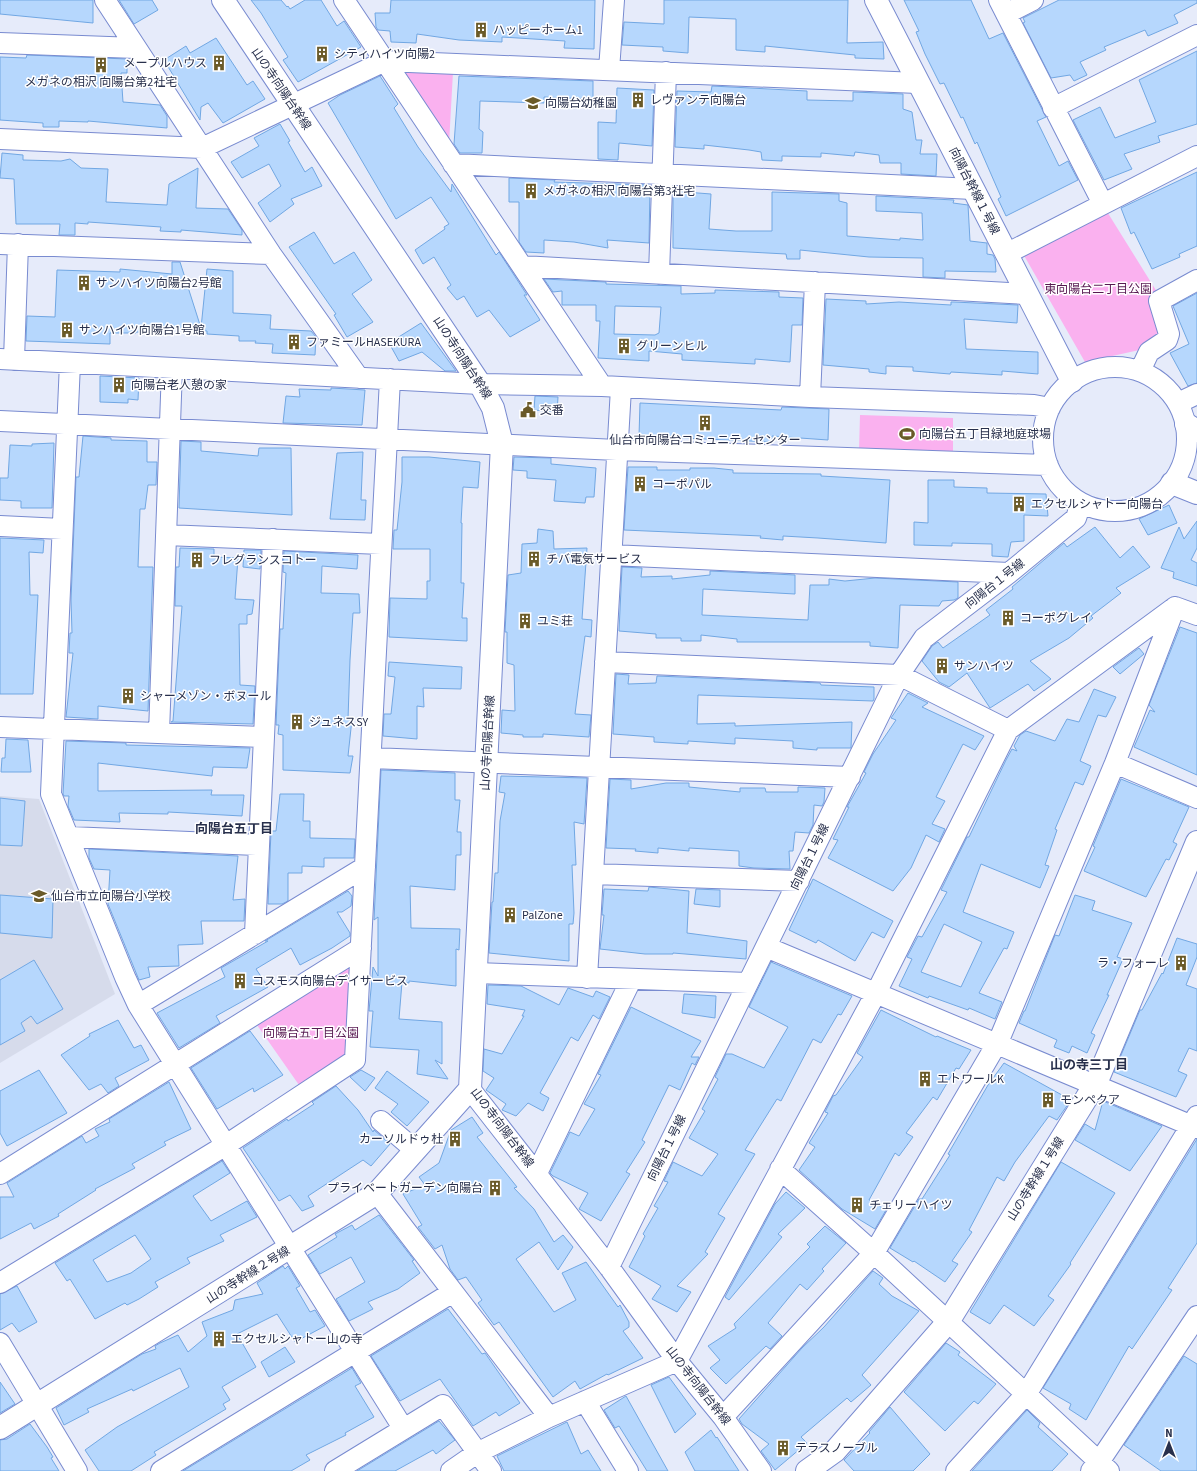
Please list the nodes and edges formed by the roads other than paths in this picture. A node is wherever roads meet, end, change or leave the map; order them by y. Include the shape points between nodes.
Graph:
1 (105, 0) edge
2 (223, 0) edge
3 (344, 0) edge
4 (614, 0) edge
5 (876, 0) edge
6 (1033, 0) edge
7 (1002, 7) edge
8 (1197, 35) edge
9 (0, 43) edge
10 (136, 48) junction
11 (385, 61) junction
12 (609, 70) junction
13 (666, 72) junction
14 (918, 83) junction
15 (291, 104) junction
16 (1053, 108) junction
17 (0, 139) edge
18 (202, 148) junction
19 (1197, 156) edge
20 (453, 164) junction
21 (663, 176) junction
22 (973, 189) junction
23 (1102, 204) junction
24 (9, 244) edge
25 (271, 254) junction
26 (1006, 254) junction
27 (522, 266) junction
28 (659, 274) junction
29 (1197, 280) edge
30 (815, 282) junction
31 (1026, 294) junction
32 (7, 360) edge
33 (70, 363) junction
34 (172, 368) junction
35 (1140, 371) junction
36 (359, 378) junction
37 (390, 379) junction
38 (1072, 381) junction
39 (480, 384) junction
40 (611, 387) junction
41 (1197, 394) edge
42 (810, 397) junction
43 (1178, 404) junction
44 (1050, 408) junction
45 (0, 421) edge
46 (67, 424) junction
47 (1192, 427) edge
48 (170, 429) junction
49 (387, 438) junction
50 (502, 444) junction
51 (617, 450) junction
52 (1048, 465) junction
53 (1172, 483) junction
54 (1197, 493) edge
55 (1081, 503) junction
56 (0, 526) edge
57 (62, 529) junction
58 (166, 535) junction
59 (273, 540) junction
60 (382, 544) junction
61 (611, 555) junction
62 (1009, 573) junction
63 (1175, 607) junction
64 (1197, 615) edge
65 (605, 662) junction
66 (899, 675) junction
67 (0, 727) edge
68 (52, 729) junction
69 (1008, 730) junction
70 (159, 733) junction
71 (264, 738) junction
72 (371, 758) junction
73 (487, 762) junction
74 (1116, 763) junction
75 (599, 767) junction
76 (850, 777) junction
77 (1197, 798) edge
78 (69, 838) junction
79 (1197, 842) edge
80 (259, 845) junction
81 (365, 867) junction
82 (593, 874) junction
83 (799, 881) junction
84 (255, 934) junction
85 (766, 947) junction
86 (361, 948) junction
87 (476, 974) junction
88 (587, 978) junction
89 (631, 980) junction
90 (748, 983) junction
91 (876, 993) junction
92 (138, 1005) junction
93 (997, 1044) junction
94 (174, 1063) junction
95 (1094, 1085) junction
96 (470, 1089) junction
97 (380, 1121) dead end
98 (1195, 1123) edge
99 (226, 1145) junction
100 (415, 1150) junction
101 (780, 1169) junction
102 (537, 1173) junction
103 (0, 1174) edge
104 (377, 1193) junction
105 (290, 1248) junction
106 (874, 1253) junction
107 (609, 1266) junction
108 (0, 1283) edge
109 (453, 1292) junction
110 (1197, 1316) edge
111 (948, 1322) junction
112 (0, 1343) edge
113 (355, 1351) junction
114 (677, 1361) junction
115 (1027, 1393) junction
116 (585, 1401) junction
117 (37, 1406) junction
118 (549, 1417) junction
119 (723, 1417) junction
120 (0, 1428) edge
121 (403, 1428) junction
122 (478, 1453) junction
123 (1100, 1468) edge
124 (77, 1471) edge
125 (161, 1471) edge
126 (335, 1471) edge
127 (452, 1471) edge
128 (491, 1471) edge
129 (628, 1471) edge
130 (761, 1471) edge
131 (807, 1471) edge
132 (956, 1471) edge

1 - 10 street
2 - 15 street, 山の寺向陽台幹線
3 - 11 street
4 - 12 street
5 - 14 street, 向陽台幹線１号線
6 - 7 street
7 - 16 street
8 - 16 street
9 - 10 street
10 - 18 street
11 - 12 street
11 - 15 street
11 - 20 street
12 - 13 street
13 - 14 street
13 - 21 street
14 - 22 street, 向陽台幹線１号線
15 - 18 street
15 - 39 street, 山の寺向陽台幹線
16 - 23 street
17 - 18 street
18 - 25 street
19 - 23 street
20 - 21 street
20 - 27 street
21 - 22 street
21 - 28 street
22 - 26 street, 向陽台幹線１号線
23 - 26 street
24 - 25 street
24 - 32 street
25 - 36 street
26 - 31 street, 向陽台幹線１号線
27 - 28 street
27 - 40 street
28 - 30 street
29 - 35 street via 1159,301 1169,334 1167,340 1149,352
30 - 31 street
30 - 42 street
31 - 38 street, 向陽台幹線１号線
32 - 33 street
33 - 34 street
33 - 46 street
34 - 36 street
34 - 48 street
35 - 38 street via 1123,367 1105,368 1088,372
35 - 43 street via 1168,390
36 - 37 street
37 - 39 street
37 - 49 street
38 - 44 street via 1059,393
39 - 40 street
39 - 50 street, 山の寺向陽台幹線 via 493,408
40 - 42 street
40 - 51 street
41 - 43 street
42 - 44 street via 1034,405
43 - 47 street
44 - 52 street via 1044,426 1043,446
45 - 46 street
46 - 48 street
46 - 57 street
47 - 53 street via 1181,470
48 - 49 street
48 - 58 street
49 - 50 street
49 - 60 street
50 - 51 street
50 - 73 street, 山の寺向陽台幹線
51 - 52 street
51 - 61 street
52 - 55 street via 1067,493
53 - 54 street
53 - 55 street via 1158,497 1146,504 1120,511 1100,510
55 - 62 street, 向陽台１号線 via 1076,518
56 - 57 street
57 - 68 street
58 - 59 street
58 - 70 street
59 - 60 street
59 - 71 street
60 - 72 street
61 - 62 street
61 - 65 street
62 - 66 street, 向陽台１号線 via 924,638
63 - 64 street
63 - 69 street
63 - 74 street
65 - 66 street
65 - 75 street
66 - 69 street
66 - 76 street, 向陽台１号線
67 - 68 street
68 - 70 street
68 - 78 street via 51,794
69 - 91 street
70 - 71 street
71 - 80 street
72 - 73 street
72 - 81 street
73 - 75 street
73 - 87 street, 山の寺向陽台幹線
74 - 77 street
74 - 93 street
75 - 76 street
75 - 82 street
76 - 83 street, 向陽台１号線
78 - 80 street
78 - 92 street
79 - 95 street, 山の寺幹線１号線
80 - 84 street
81 - 84 street
81 - 86 street
82 - 83 street
82 - 88 street
83 - 85 street, 向陽台１号線
84 - 92 street
85 - 90 street, 向陽台１号線
85 - 91 street
86 - 94 street
86 - 99 street via 355,1060
87 - 88 street
87 - 96 street, 山の寺向陽台幹線
88 - 89 street
89 - 90 street
89 - 102 street
90 - 107 street, 向陽台１号線
91 - 93 street
91 - 101 street
92 - 94 street
93 - 95 street
93 - 106 street
94 - 99 street
94 - 103 street
95 - 98 street
95 - 111 street, 山の寺幹線１号線
96 - 100 street, 山の寺幹線２号線
96 - 102 street, 山の寺向陽台幹線
97 - 100 street
98 - 115 street
99 - 105 street
99 - 108 street
100 - 104 street, 山の寺幹線２号線
101 - 106 street
101 - 114 street
102 - 107 street, 山の寺向陽台幹線
104 - 105 street, 山の寺幹線２号線
104 - 109 street
105 - 113 street
105 - 117 street, 山の寺幹線２号線
106 - 111 street
106 - 119 street
107 - 114 street, 山の寺向陽台幹線
109 - 113 street
109 - 118 street
110 - 123 street
111 - 115 street
111 - 131 street, 山の寺幹線１号線 via 835,1451
112 - 117 street
113 - 121 street
113 - 125 street
114 - 116 street
114 - 119 street, 山の寺向陽台幹線
115 - 123 street
115 - 132 street
116 - 118 street
116 - 129 street
117 - 120 street, 山の寺幹線２号線
117 - 124 street
118 - 122 street
119 - 130 street, 山の寺向陽台幹線
121 - 122 street via 442,1405
121 - 126 street
122 - 127 street
122 - 128 street

